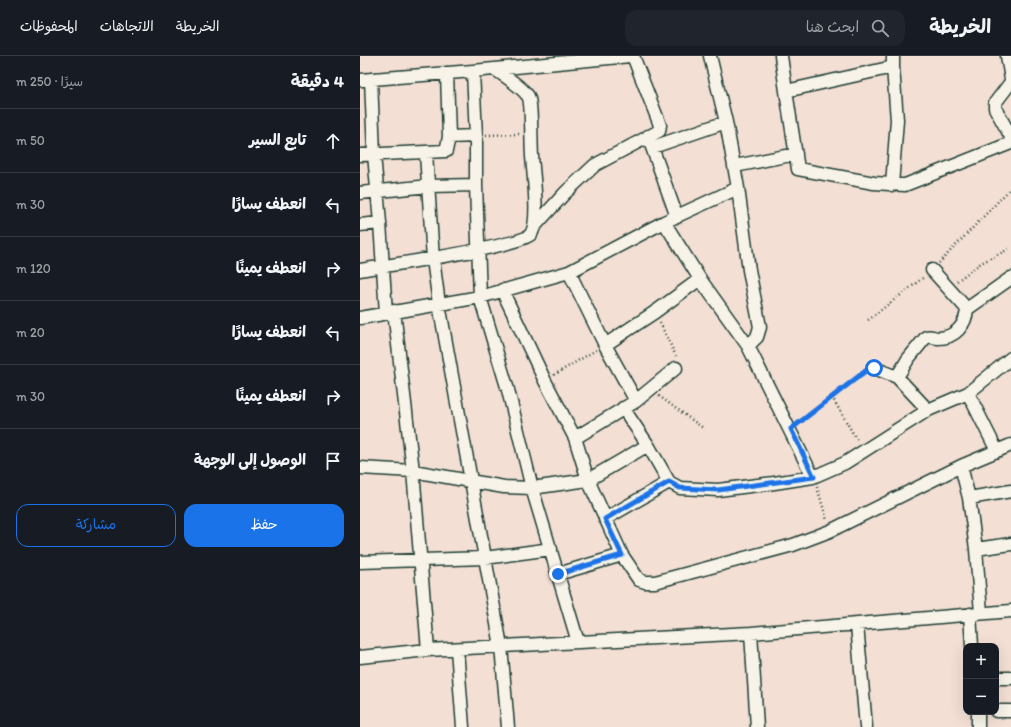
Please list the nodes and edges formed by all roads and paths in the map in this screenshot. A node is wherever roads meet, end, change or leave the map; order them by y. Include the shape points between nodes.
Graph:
1 (632, 56) edge
2 (710, 56) edge
3 (781, 56) edge
4 (1006, 56) edge
5 (893, 62) edge
6 (495, 69) junction
7 (473, 71) junction
8 (447, 73) junction
9 (365, 79) edge
10 (1011, 79) edge
11 (1011, 82) edge
12 (786, 91) junction
13 (726, 122) junction
14 (509, 135) dead end
15 (476, 136) junction
16 (449, 137) junction
17 (1011, 137) edge
18 (650, 141) junction
19 (1011, 143) edge
20 (426, 153) junction
21 (374, 154) junction
22 (796, 154) junction
23 (360, 155) edge
24 (735, 166) junction
25 (476, 185) junction
26 (892, 185) junction
27 (429, 186) junction
28 (738, 188) junction
29 (1011, 188) edge
30 (378, 191) junction
31 (360, 193) edge
32 (677, 217) junction
33 (664, 222) junction
34 (380, 223) junction
35 (360, 225) edge
36 (534, 227) junction
37 (479, 248) junction
38 (1011, 248) edge
39 (433, 259) junction
40 (382, 266) junction
41 (360, 270) edge
42 (932, 270) junction
43 (569, 272) junction
44 (1011, 278) edge
45 (700, 279) junction
46 (947, 288) junction
47 (502, 290) junction
48 (480, 297) junction
49 (439, 304) junction
50 (967, 309) junction
51 (390, 312) junction
52 (655, 312) junction
53 (360, 318) edge
54 (868, 320) dead end
55 (605, 345) junction
56 (748, 346) junction
57 (1010, 363) edge
58 (676, 368) joint
59 (874, 368) joint
60 (897, 377) junction
61 (545, 380) junction
62 (651, 390) junction
63 (968, 394) junction
64 (832, 397) junction
65 (636, 401) junction
66 (623, 408) junction
67 (928, 410) junction
68 (703, 428) dead end
69 (791, 429) junction
70 (575, 438) junction
71 (648, 445) junction
72 (1011, 445) edge
73 (997, 451) junction
74 (863, 452) junction
75 (961, 466) junction
76 (360, 468) edge
77 (413, 471) junction
78 (814, 477) junction
79 (588, 480) junction
80 (472, 482) junction
81 (669, 482) junction
82 (532, 488) junction
83 (1011, 491) edge
84 (970, 498) junction
85 (605, 519) junction
86 (830, 531) junction
87 (1011, 544) edge
88 (551, 549) junction
89 (976, 549) junction
90 (622, 555) junction
91 (485, 558) junction
92 (422, 560) junction
93 (360, 562) edge
94 (558, 574) junction
95 (1011, 611) edge
96 (975, 614) junction
97 (857, 625) junction
98 (751, 633) junction
99 (578, 642) junction
100 (972, 643) edge
101 (501, 646) junction
102 (457, 649) junction
103 (428, 650) junction
104 (360, 657) edge
105 (999, 678) edge
106 (1011, 678) edge
107 (999, 711) edge
108 (1011, 711) edge
109 (978, 715) edge
110 (463, 727) edge
111 (508, 727) edge
112 (757, 727) edge
113 (866, 727) edge
114 (978, 727) edge

1 - 6 street
1 - 18 street via 660,129
2 - 13 street
3 - 12 street
4 - 10 street
5 - 12 street
5 - 26 street via 897,120
6 - 7 street
6 - 36 street via 524,92 531,104
7 - 8 street
7 - 15 street
8 - 9 street
8 - 16 street
9 - 21 street
11 - 17 street via 995,103 998,115
12 - 22 street
13 - 18 street
13 - 24 street
14 - 15 path
15 - 16 street
15 - 25 street
16 - 20 street via 446,151
18 - 32 street
18 - 36 street via 595,165
19 - 26 street via 911,182
20 - 21 street
20 - 27 street
21 - 23 street
21 - 30 street
22 - 24 street
22 - 26 street via 799,170
24 - 28 street
25 - 27 street
25 - 37 street
27 - 30 street
27 - 39 street
28 - 32 street
28 - 56 street via 760,327 757,337
29 - 42 path
30 - 31 street
30 - 34 street
32 - 33 street
33 - 43 street
33 - 45 street
34 - 35 street
34 - 40 street
36 - 37 street via 528,237 523,239
37 - 39 street
37 - 48 street
38 - 46 path via 981,263
39 - 40 street
39 - 49 street
40 - 41 street
40 - 51 street
42 - 46 street
42 - 54 path
43 - 47 street
43 - 55 street
44 - 50 street
45 - 52 street
45 - 56 street
46 - 50 street
47 - 48 street
47 - 61 street
48 - 49 street
48 - 82 street via 508,390
49 - 51 street
49 - 80 street
50 - 60 street via 966,319 958,330 947,336 926,337 908,358
51 - 53 street
51 - 77 street
52 - 55 street
52 - 58 path via 677,359
55 - 61 path
55 - 65 street
56 - 69 street
57 - 63 street
58 - 62 street
59 - 60 street
59 - 64 path via 868,369
60 - 67 street
61 - 70 street
62 - 65 street
62 - 68 path
63 - 67 street
63 - 73 street
64 - 69 path
64 - 74 path
65 - 66 street
66 - 70 street
66 - 71 street
67 - 74 street
69 - 78 street
70 - 79 street
71 - 79 street
71 - 81 street
72 - 73 street
73 - 75 street
74 - 78 street
75 - 84 street
75 - 86 street
76 - 77 street
77 - 80 street
77 - 92 street
78 - 81 street via 718,490 680,488
78 - 86 path
79 - 82 street
79 - 85 street
80 - 82 street
80 - 91 street
81 - 85 street
82 - 88 street
83 - 84 street
84 - 89 street
85 - 90 street
86 - 90 street via 793,545 655,582 639,580
87 - 89 street
88 - 91 street
88 - 94 street
89 - 96 street
90 - 94 street
91 - 92 street
91 - 101 street
92 - 93 street
92 - 103 street
94 - 99 street
95 - 96 street
96 - 97 street
96 - 100 street
97 - 98 street
97 - 113 street
98 - 99 street
98 - 112 street
99 - 101 street
101 - 102 street
101 - 111 street
102 - 103 street
102 - 110 street
103 - 104 street
105 - 106 street
107 - 108 street
109 - 114 street

